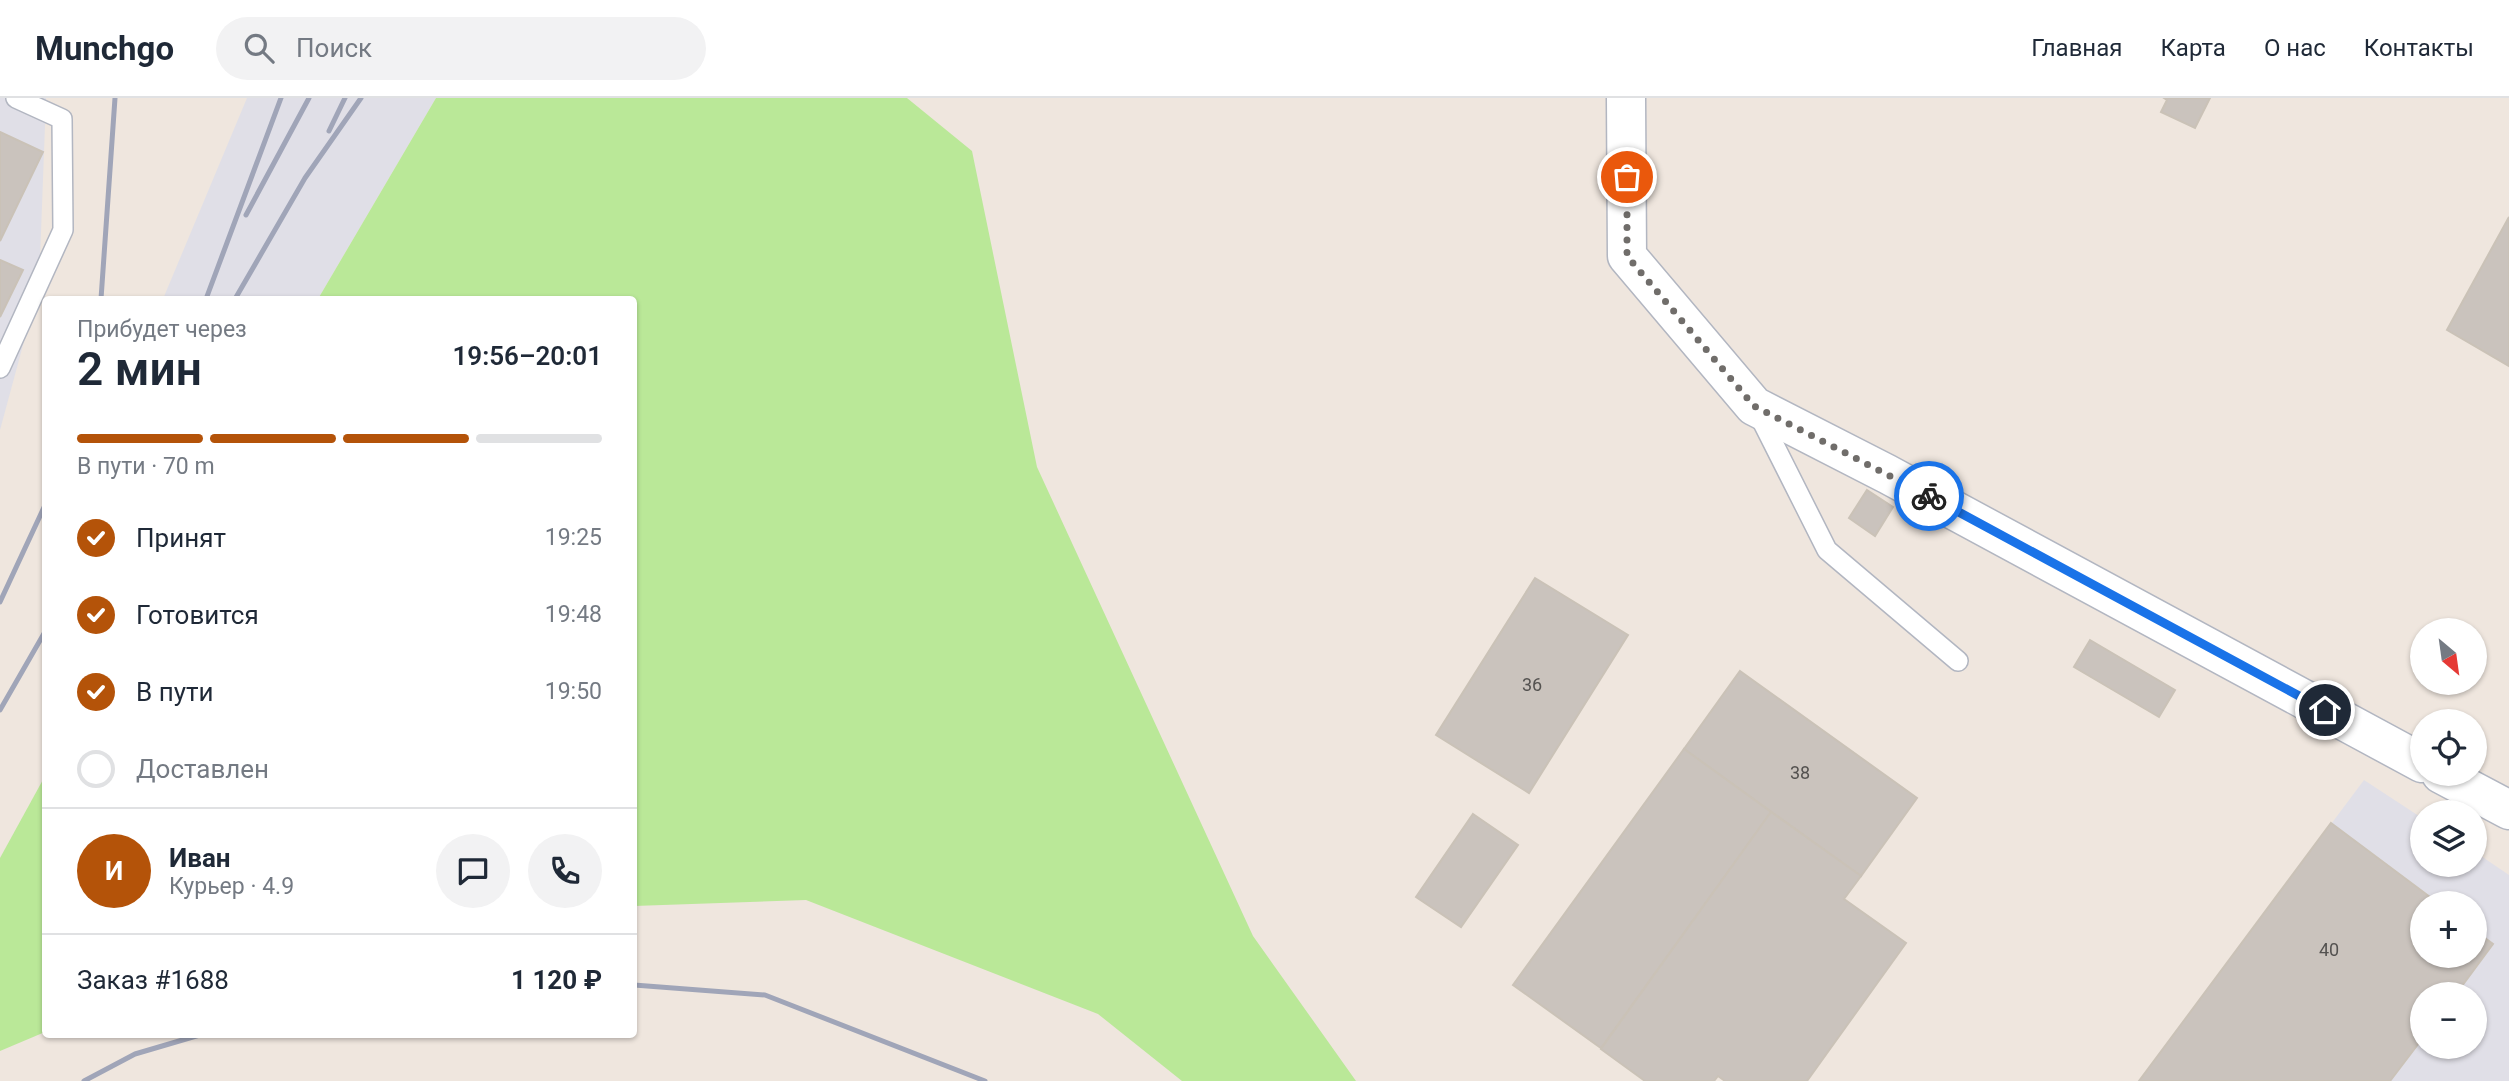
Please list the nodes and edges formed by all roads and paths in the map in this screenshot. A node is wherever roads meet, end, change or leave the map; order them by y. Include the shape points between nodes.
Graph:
1 (4, 98) edge
2 (16, 98) edge
3 (1626, 98) edge
4 (0, 105) edge
5 (0, 368) edge
6 (1754, 406) junction
7 (1958, 661) dead end
8 (2410, 757) edge
9 (2464, 786) edge
10 (2509, 810) edge

1 - 4 lane
2 - 5 lane via 62,119 63,230
3 - 6 street via 1627,256
6 - 7 lane via 1827,550
6 - 8 street
9 - 10 street

